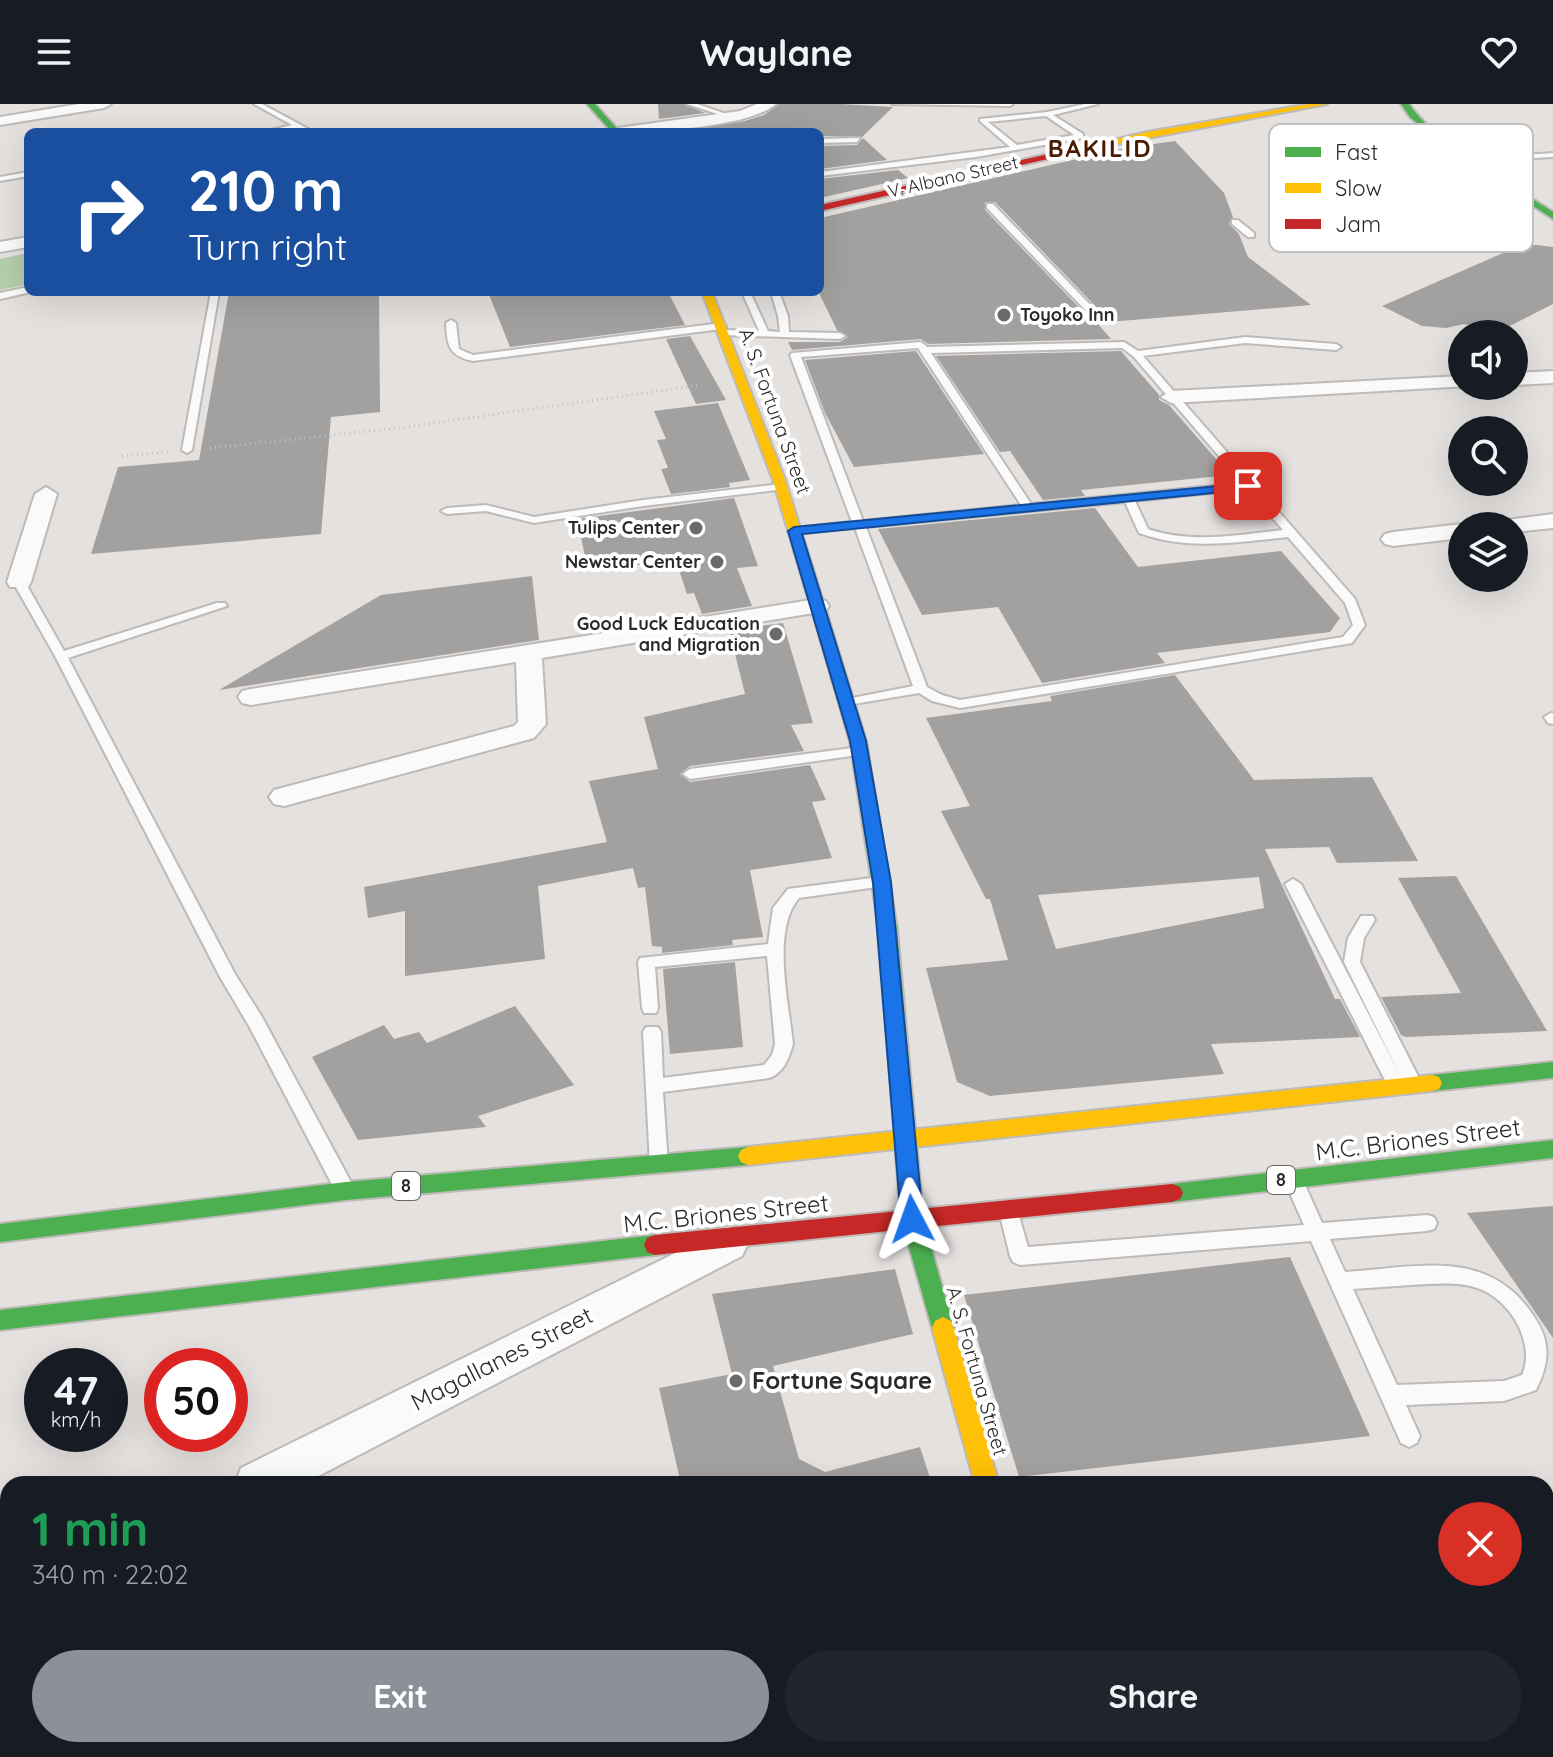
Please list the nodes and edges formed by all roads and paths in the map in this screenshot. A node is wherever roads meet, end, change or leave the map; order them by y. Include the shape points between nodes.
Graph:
1 (104, 104) edge
2 (257, 104) edge
3 (591, 104) edge
4 (690, 104) edge
5 (769, 104) edge
6 (895, 104) edge
7 (1010, 104) edge
8 (1095, 104) edge
9 (1323, 104) edge
10 (1405, 104) edge
11 (1047, 114) junction
12 (732, 117) junction
13 (0, 121) edge
14 (1422, 124) edge
15 (299, 126) junction
16 (288, 128) edge
17 (303, 128) edge
18 (613, 128) edge
19 (648, 128) edge
20 (857, 140) dead end
21 (824, 141) edge
22 (1071, 146) junction
23 (1016, 148) junction
24 (1553, 155) edge
25 (1533, 156) edge
26 (824, 173) edge
27 (24, 175) edge
28 (0, 179) edge
29 (1533, 203) edge
30 (990, 206) dead end
31 (824, 207) edge
32 (1553, 216) edge
33 (1235, 222) dead end
34 (1251, 235) dead end
35 (24, 243) edge
36 (0, 247) edge
37 (24, 291) edge
38 (0, 296) edge
39 (214, 296) edge
40 (709, 296) edge
41 (748, 296) edge
42 (776, 296) edge
43 (1097, 317) dead end
44 (451, 323) dead end
45 (723, 330) junction
46 (765, 334) junction
47 (785, 335) junction
48 (840, 336) dead end
49 (1336, 347) dead end
50 (926, 350) junction
51 (1136, 354) junction
52 (1553, 377) edge
53 (1528, 378) edge
54 (1448, 383) edge
55 (701, 385) dead end
56 (1171, 397) junction
57 (187, 450) junction
58 (122, 456) dead end
59 (1248, 486) junction
60 (781, 487) junction
61 (46, 494) dead end
62 (1129, 499) junction
63 (1029, 509) junction
64 (447, 511) dead end
65 (1553, 521) edge
66 (1528, 524) edge
67 (860, 526) junction
68 (794, 531) junction
69 (1291, 533) junction
70 (1448, 533) edge
71 (1393, 539) dead end
72 (19, 582) joint
73 (221, 606) dead end
74 (817, 606) junction
75 (529, 650) junction
76 (61, 656) junction
77 (921, 689) junction
78 (251, 697) dead end
79 (847, 703) junction
80 (860, 751) junction
81 (690, 774) dead end
82 (284, 797) dead end
83 (882, 882) junction
84 (1293, 884) dead end
85 (1367, 920) dead end
86 (775, 949) junction
87 (650, 1008) dead end
88 (652, 1032) dead end
89 (1553, 1070) edge
90 (1404, 1085) junction
91 (654, 1086) junction
92 (907, 1140) junction
93 (1553, 1149) edge
94 (659, 1166) junction
95 (1292, 1178) junction
96 (346, 1191) junction
97 (1009, 1210) junction
98 (912, 1219) junction
99 (1427, 1223) dead end
100 (1316, 1232) junction
101 (0, 1233) edge
102 (747, 1234) junction
103 (1340, 1281) junction
104 (0, 1320) edge
105 (1392, 1395) junction
106 (1409, 1436) dead end
107 (273, 1476) edge
108 (985, 1476) edge

1 - 13 street
2 - 15 lane
3 - 18 main road
4 - 12 lane
5 - 12 street
6 - 7 lane
8 - 11 lane
9 - 22 main road, V. Albano Street via 1152,139
10 - 14 main road via 1408,114
11 - 22 lane via 1080,135
11 - 23 lane via 982,120
12 - 19 street
15 - 16 lane
15 - 17 lane
20 - 21 lane
22 - 23 lane
22 - 31 main road, V. Albano Street
23 - 26 lane
24 - 25 lane
27 - 28 lane
29 - 32 main road
30 - 43 lane
33 - 34 lane
35 - 36 street
37 - 38 lane
39 - 57 lane
40 - 45 main road, A. S. Fortuna Street
41 - 46 lane
42 - 47 lane
44 - 45 lane via 453,350 473,358
45 - 46 lane
45 - 60 main road, A. S. Fortuna Street
46 - 47 lane
47 - 48 lane
49 - 51 lane via 1245,340
50 - 51 lane via 1097,344 1124,345
50 - 63 lane
50 - 67 lane via 921,345 795,355
51 - 56 lane
52 - 53 street
54 - 56 street
55 - 57 path via 391,429
56 - 59 lane
57 - 58 path
59 - 62 lane
59 - 69 lane
60 - 64 lane via 534,520 486,508
60 - 68 main road, A. S. Fortuna Street
61 - 72 street
62 - 63 lane
62 - 69 lane via 1143,531 1160,539
63 - 67 lane
65 - 66 street
67 - 68 lane
67 - 77 lane
68 - 74 main road, A. S. Fortuna Street
69 - 77 lane via 1351,602 1359,625 1347,640 960,704
70 - 71 street
72 - 76 lane
73 - 76 lane
74 - 75 street
74 - 79 main road, A. S. Fortuna Street
75 - 78 street
75 - 82 street via 532,724 524,732
76 - 96 lane
77 - 79 lane
79 - 80 main road, A. S. Fortuna Street
80 - 81 lane
80 - 83 main road, A. S. Fortuna Street
83 - 86 lane via 794,893 781,908
83 - 92 main road, A. S. Fortuna Street
84 - 90 lane
85 - 90 lane via 1356,938 1352,962
86 - 87 lane via 646,962
86 - 91 lane via 784,1044 769,1071
88 - 91 lane
89 - 90 main road, 8
90 - 92 main road, 8
91 - 94 lane
92 - 94 main road, 8
92 - 98 main road, A. S. Fortuna Street
93 - 95 main road, M.C. Briones Street / 8
94 - 96 main road, 8
95 - 97 main road, M.C. Briones Street / 8
95 - 100 lane
96 - 101 main road, 8
97 - 98 main road, M.C. Briones Street / 8
97 - 100 lane via 1020,1256
98 - 102 main road, M.C. Briones Street / 8
98 - 108 main road, A. S. Fortuna Street
99 - 100 lane
100 - 103 lane
102 - 104 main road, M.C. Briones Street / 8
102 - 107 street, Magallanes Street
103 - 105 lane
103 - 105 lane via 1482,1281 1513,1301 1537,1339 1540,1363 1529,1383 1504,1391
105 - 106 lane

